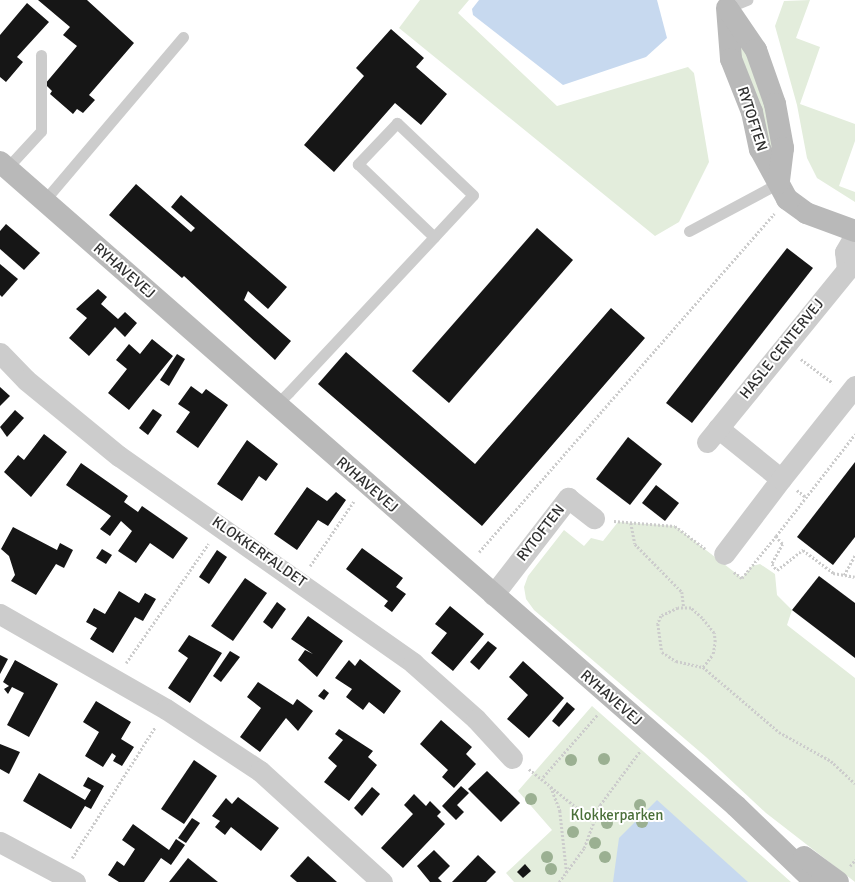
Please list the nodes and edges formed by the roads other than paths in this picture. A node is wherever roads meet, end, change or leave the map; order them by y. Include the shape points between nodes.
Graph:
1 (733, 3) edge
2 (183, 37) dead end
3 (41, 55) dead end
4 (2, 168) edge
5 (783, 191) junction
6 (44, 201) junction
7 (689, 231) dead end
8 (855, 231) edge
9 (855, 235) edge
10 (434, 236) junction
11 (851, 274) edge
12 (0, 353) edge
13 (852, 390) edge
14 (276, 405) junction
15 (781, 480) junction
16 (594, 518) dead end
17 (724, 554) dead end
18 (493, 595) junction
19 (0, 614) edge
20 (512, 758) road end
21 (736, 806) junction
22 (0, 842) edge
23 (68, 878) edge
24 (382, 882) edge
25 (815, 882) edge
26 (838, 882) edge

1 - 5 street, RYTOFTEN via 756,50 775,104 783,148
2 - 6 lane
3 - 4 lane via 41,131
4 - 6 street, RYHAVEVEJ
5 - 7 lane
5 - 8 street via 806,213
6 - 14 street, RYHAVEVEJ
9 - 11 street, HASLE CENTERVEJ via 845,252
10 - 10 lane via 474,195 396,123 358,164
10 - 14 lane
11 - 15 street, HASLE CENTERVEJ via 785,346 713,435
12 - 20 street, KLOKKERFALDET via 26,380 119,456 221,525 413,663 476,719
13 - 15 street
14 - 18 street, RYHAVEVEJ
15 - 17 street
16 - 18 street, RYTOFTEN via 568,498
18 - 21 street, RYHAVEVEJ
19 - 24 street via 166,709 260,771
21 - 25 street, RYHAVEVEJ
21 - 26 street, RYHAVEVEJ
22 - 23 street

